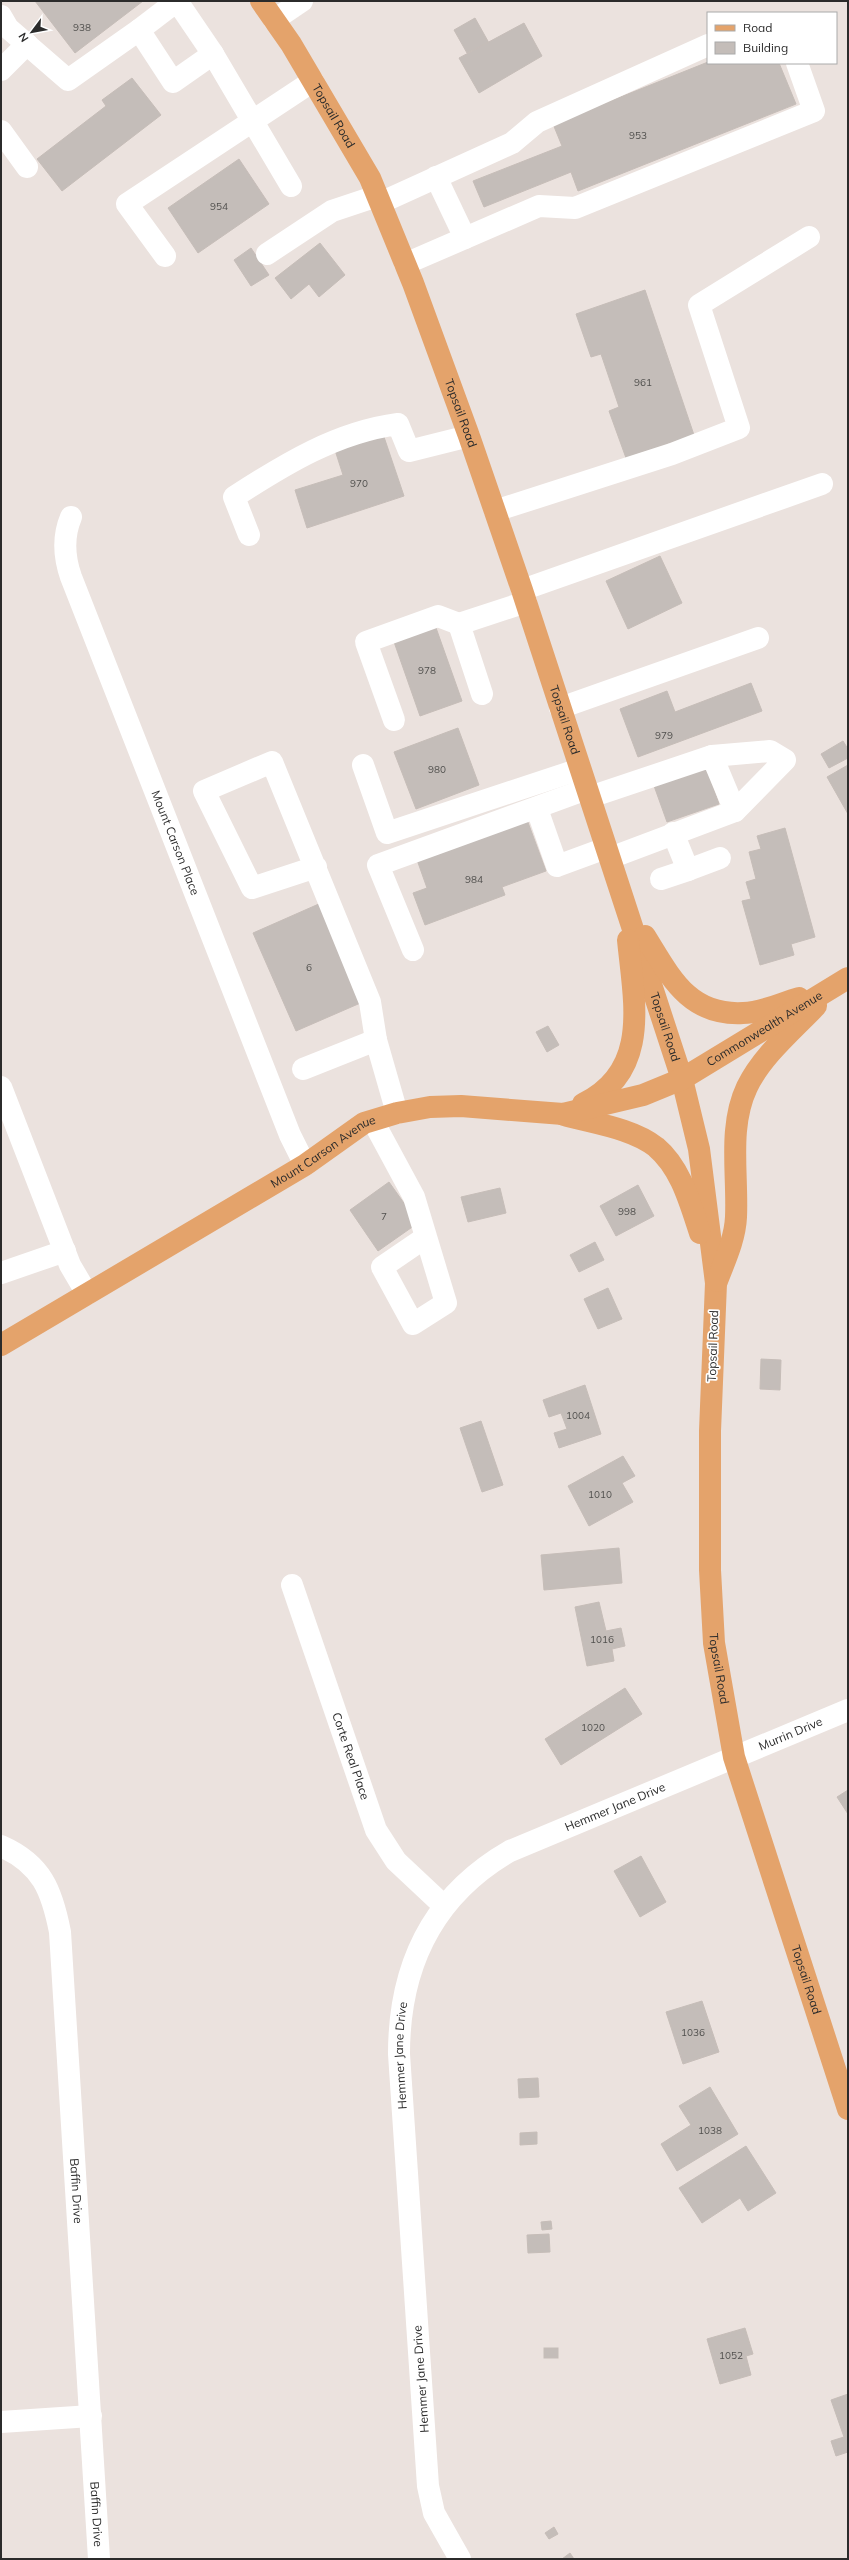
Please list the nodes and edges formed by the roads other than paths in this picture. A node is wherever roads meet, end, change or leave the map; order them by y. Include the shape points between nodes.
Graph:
1 (178, 1) edge
2 (260, 1) edge
3 (302, 1) edge
4 (1, 16) edge
5 (274, 20) junction
6 (139, 30) junction
7 (27, 44) junction
8 (707, 45) edge
9 (213, 54) junction
10 (797, 64) edge
11 (1, 70) edge
12 (313, 81) junction
13 (252, 120) junction
14 (1, 131) edge
15 (27, 167) dead end
16 (436, 177) junction
17 (291, 186) dead end
18 (379, 199) junction
19 (809, 237) dead end
20 (465, 238) junction
21 (267, 254) dead end
22 (165, 256) dead end
23 (405, 264) junction
24 (469, 436) junction
25 (822, 484) dead end
26 (495, 511) junction
27 (71, 517) dead end
28 (249, 535) dead end
29 (524, 596) junction
30 (459, 624) junction
31 (758, 638) dead end
32 (482, 694) dead end
33 (560, 708) junction
34 (394, 720) dead end
35 (712, 756) junction
36 (363, 765) dead end
37 (580, 769) junction
38 (589, 793) junction
39 (537, 808) junction
40 (735, 811) junction
41 (673, 833) junction
42 (608, 853) junction
43 (720, 858) dead end
44 (316, 867) junction
45 (688, 870) junction
46 (661, 879) dead end
47 (625, 903) junction
48 (413, 950) dead end
49 (840, 983) edge
50 (376, 1040) junction
51 (303, 1069) dead end
52 (682, 1079) junction
53 (1, 1087) edge
54 (397, 1113) junction
55 (562, 1114) junction
56 (373, 1121) junction
57 (305, 1165) junction
58 (426, 1237) dead end
59 (65, 1251) junction
60 (1, 1273) edge
61 (716, 1283) junction
62 (87, 1294) junction
63 (1, 1345) edge
64 (292, 1585) dead end
65 (848, 1710) edge
66 (734, 1757) junction
67 (1, 1846) edge
68 (444, 1906) junction
69 (848, 2109) edge
70 (91, 2416) junction
71 (1, 2422) edge
72 (99, 2559) edge
73 (460, 2559) edge

1 - 6 street
1 - 9 street
2 - 5 main road, Topsail Road
3 - 5 street
4 - 7 street via 8,28
5 - 12 main road, Topsail Road
6 - 7 street via 68,80
6 - 9 street via 173,82
7 - 11 street
8 - 16 street via 537,122 512,142
9 - 13 street
10 - 20 street via 814,111 575,208 539,206
12 - 13 street
12 - 18 main road, Topsail Road via 370,178
13 - 17 street
13 - 22 street via 127,204
14 - 15 street
16 - 18 street
16 - 20 street
18 - 21 street via 332,211
18 - 23 main road, Topsail Road
19 - 26 street via 699,305 739,428 672,454
20 - 23 street
23 - 24 main road, Topsail Road
24 - 26 main road, Topsail Road
24 - 28 street via 409,451 398,424 381,426 324,444 274,471 234,497
25 - 29 street
26 - 29 main road, Topsail Road
27 - 57 street, Mount Carson Place via 66,540 67,566 287,1127
29 - 30 street
29 - 33 main road, Topsail Road
30 - 32 street
30 - 34 street via 438,616 366,642
31 - 33 street
33 - 37 main road, Topsail Road
35 - 38 street
35 - 40 street
35 - 40 street via 770,751 785,760
36 - 37 street via 387,833
37 - 38 main road, Topsail Road
38 - 39 street
38 - 42 main road, Topsail Road
39 - 42 street via 557,866
39 - 48 street via 378,865
40 - 41 street
41 - 42 street
41 - 45 street
42 - 47 main road, Topsail Road
43 - 45 street
44 - 44 street via 272,762 204,791 252,888
44 - 50 street via 370,1002
45 - 46 street
47 - 49 main road via 672,980 696,1003 724,1012 743,1013 760,1010
47 - 52 main road, Topsail Road
47 - 55 main road via 635,1016 630,1054 614,1083 596,1098
49 - 52 main road, Commonwealth Avenue
49 - 61 main road via 756,1071 746,1089 739,1111 735,1145 736,1218 731,1244
50 - 51 street
50 - 54 street
52 - 55 main road, Mount Carson Avenue via 643,1095
52 - 61 main road, Topsail Road via 699,1149
53 - 59 street
54 - 55 main road, Mount Carson Avenue via 430,1107 461,1106
54 - 56 main road, Mount Carson Avenue
55 - 61 main road via 622,1131 655,1147 670,1163 685,1190
56 - 57 main road, Mount Carson Avenue via 364,1123
56 - 58 street via 414,1197
57 - 62 main road, Mount Carson Avenue
59 - 60 street
59 - 62 street
61 - 66 main road, Topsail Road via 710,1431 710,1570 714,1643
62 - 63 main road, Mount Carson Avenue
64 - 68 street, Corte Real Place via 376,1830 400,1865
65 - 66 street, Murrin Drive
66 - 68 street, Hemmer Jane Drive via 510,1852 481,1871
66 - 69 main road, Topsail Road
67 - 70 street, Baffin Drive via 28,1863 46,1882 55,1906 60,1932
68 - 73 street, Hemmer Jane Drive via 424,1938 409,1972 400,2013 399,2054 430,2500 440,2526
70 - 71 street
70 - 72 street, Baffin Drive

